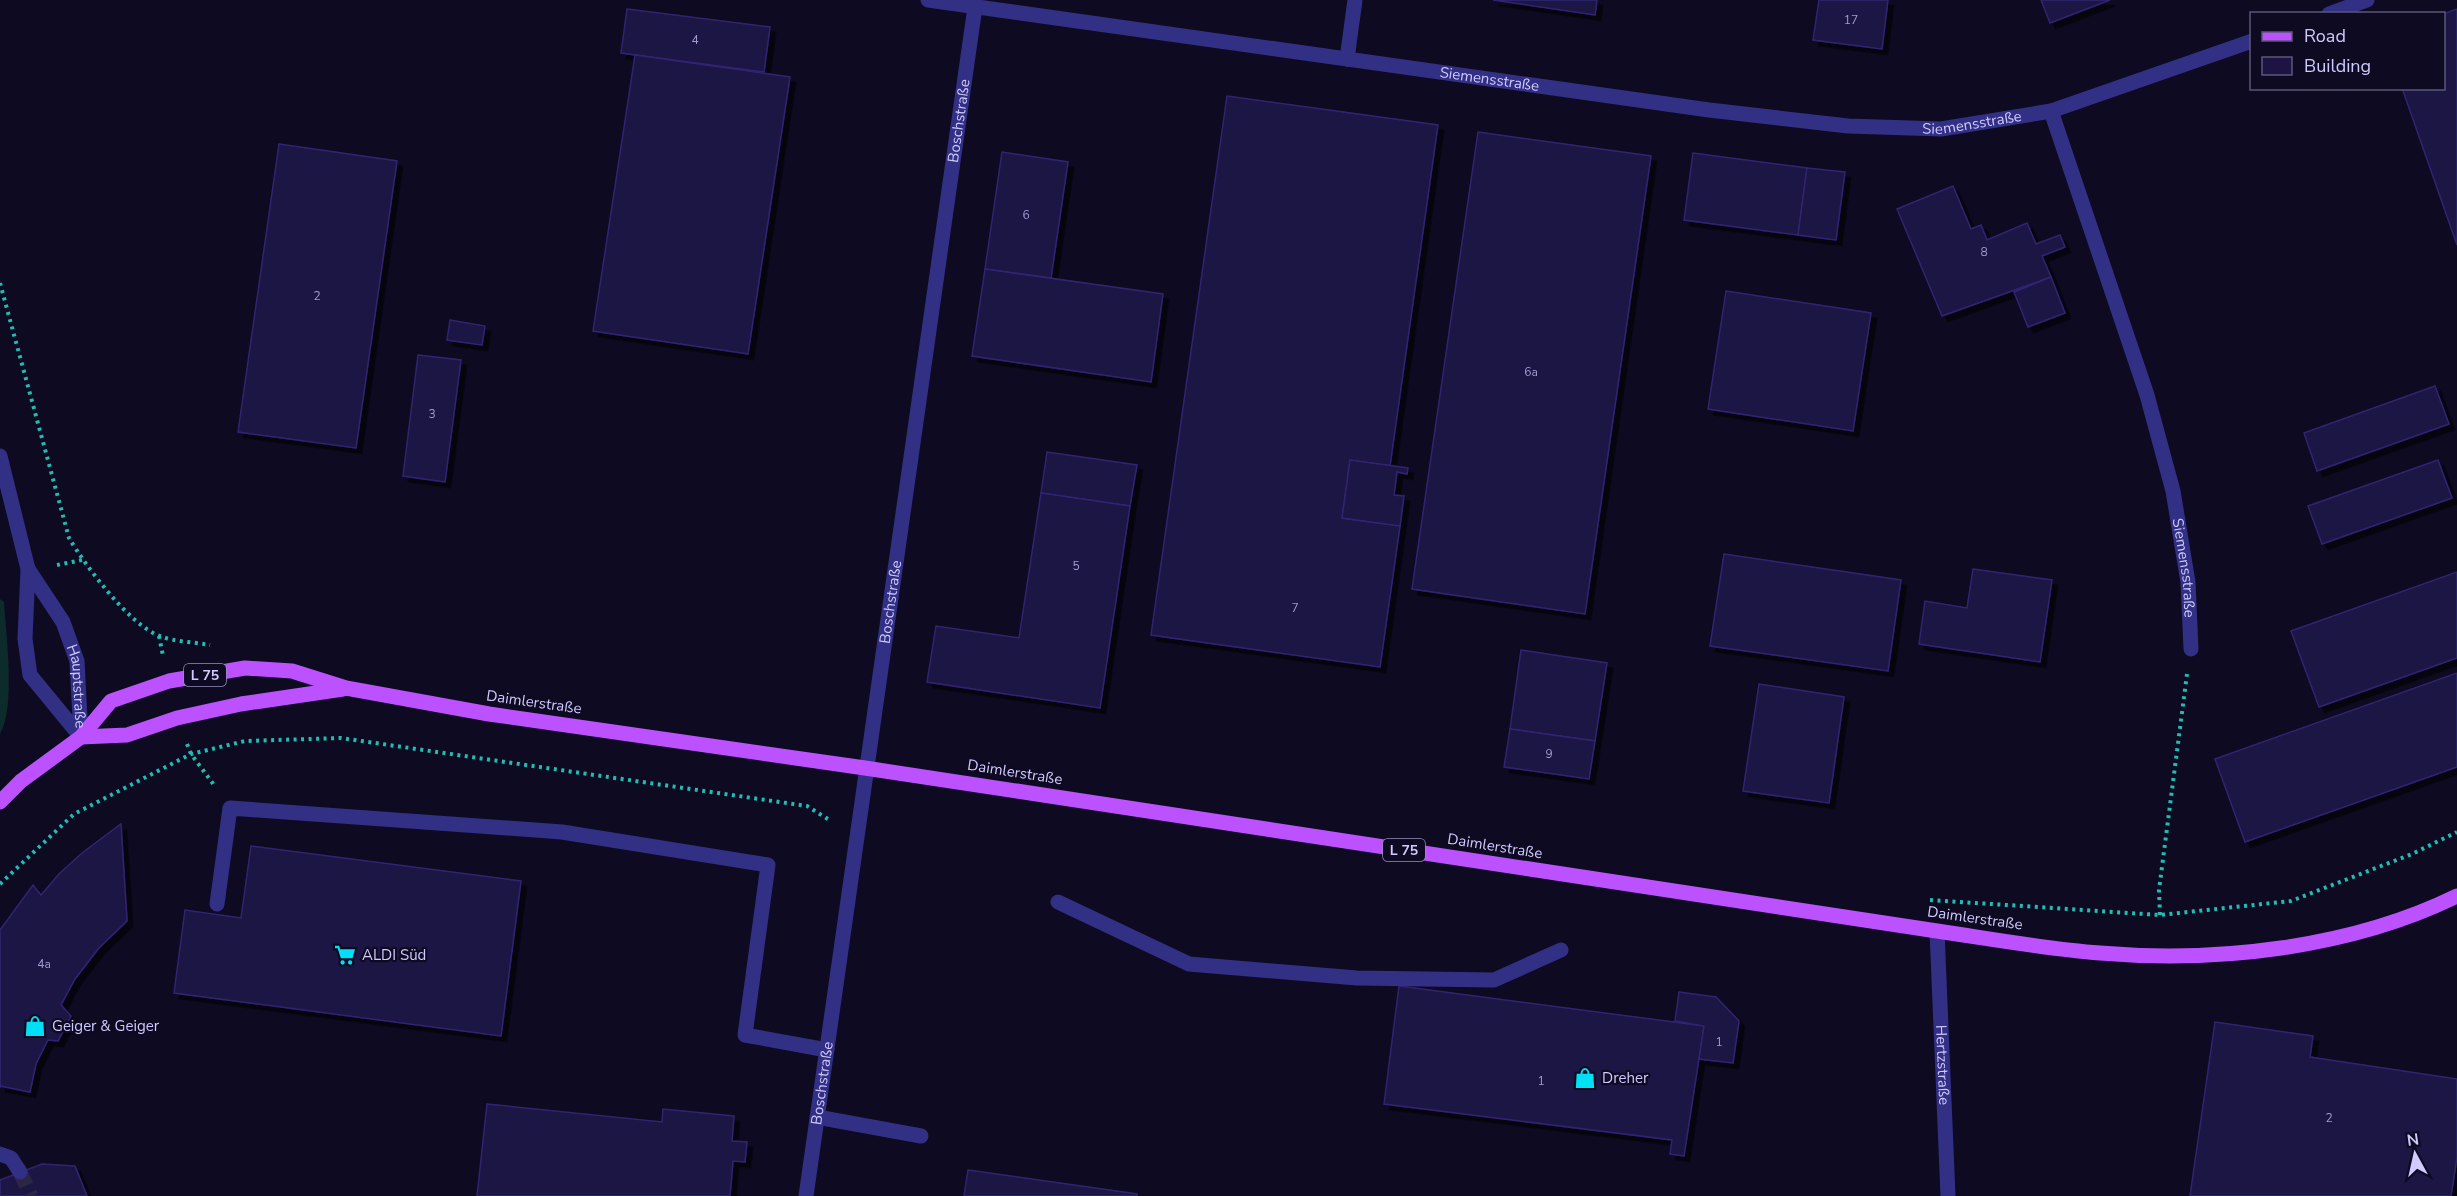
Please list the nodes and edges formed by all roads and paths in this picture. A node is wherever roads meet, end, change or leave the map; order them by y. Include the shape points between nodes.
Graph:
1 (928, 0) edge
2 (1355, 0) edge
3 (2367, 0) edge
4 (975, 7) junction
5 (2334, 12) edge
6 (2250, 42) edge
7 (1347, 59) junction
8 (2051, 111) junction
9 (0, 283) edge
10 (0, 456) edge
11 (28, 569) junction
12 (215, 645) dead end
13 (2190, 649) joint
14 (346, 688) junction
15 (81, 737) junction
16 (865, 768) junction
17 (0, 802) edge
18 (230, 808) junction
19 (2457, 832) edge
20 (0, 884) edge
21 (2457, 896) edge
22 (1924, 899) dead end
23 (1058, 902) dead end
24 (217, 904) dead end
25 (2160, 915) junction
26 (1937, 932) junction
27 (1561, 950) dead end
28 (827, 1050) junction
29 (817, 1117) junction
30 (921, 1136) dead end
31 (0, 1154) edge
32 (20, 1172) tunnel mouth
33 (806, 1196) edge
34 (1948, 1196) edge

1 - 4 street, Siemensstraße
2 - 7 street
3 - 5 street
4 - 7 street, Siemensstraße
4 - 16 street, Boschstraße
6 - 8 street, Siemensstraße
7 - 8 street, Siemensstraße via 1848,126 1941,129
8 - 13 street, Siemensstraße via 2147,395 2173,491 2188,582
9 - 12 path via 69,538 82,560 131,617 159,636
10 - 11 street, Hauptstraße
11 - 15 street, Hauptstraße via 63,622 77,661
11 - 15 street, Hauptstraße via 25,639 30,675
13 - 25 path via 2159,890
14 - 15 main road, Daimlerstraße / L 75 via 241,704 177,718 127,735
14 - 15 main road, Daimlerstraße / L 75 via 292,671 245,669 169,681 111,701
14 - 16 main road, Daimlerstraße / L 75 via 489,714
15 - 17 main road, Daimlerstraße / L 75 via 21,781
16 - 26 main road, Daimlerstraße / L 75
16 - 28 street, Boschstraße
18 - 20 path via 191,754 74,814
18 - 24 street
18 - 28 street via 562,832 768,866 745,1035
19 - 25 path via 2412,854 2291,901
21 - 26 main road, Daimlerstraße / L 75 via 2404,918 2309,944 2194,956 2100,953
22 - 25 path
23 - 27 street via 1189,964 1357,978 1494,980
26 - 34 street, Hertzstraße
28 - 29 street, Boschstraße
29 - 30 street
29 - 33 street, Boschstraße
31 - 32 street via 11,1158

